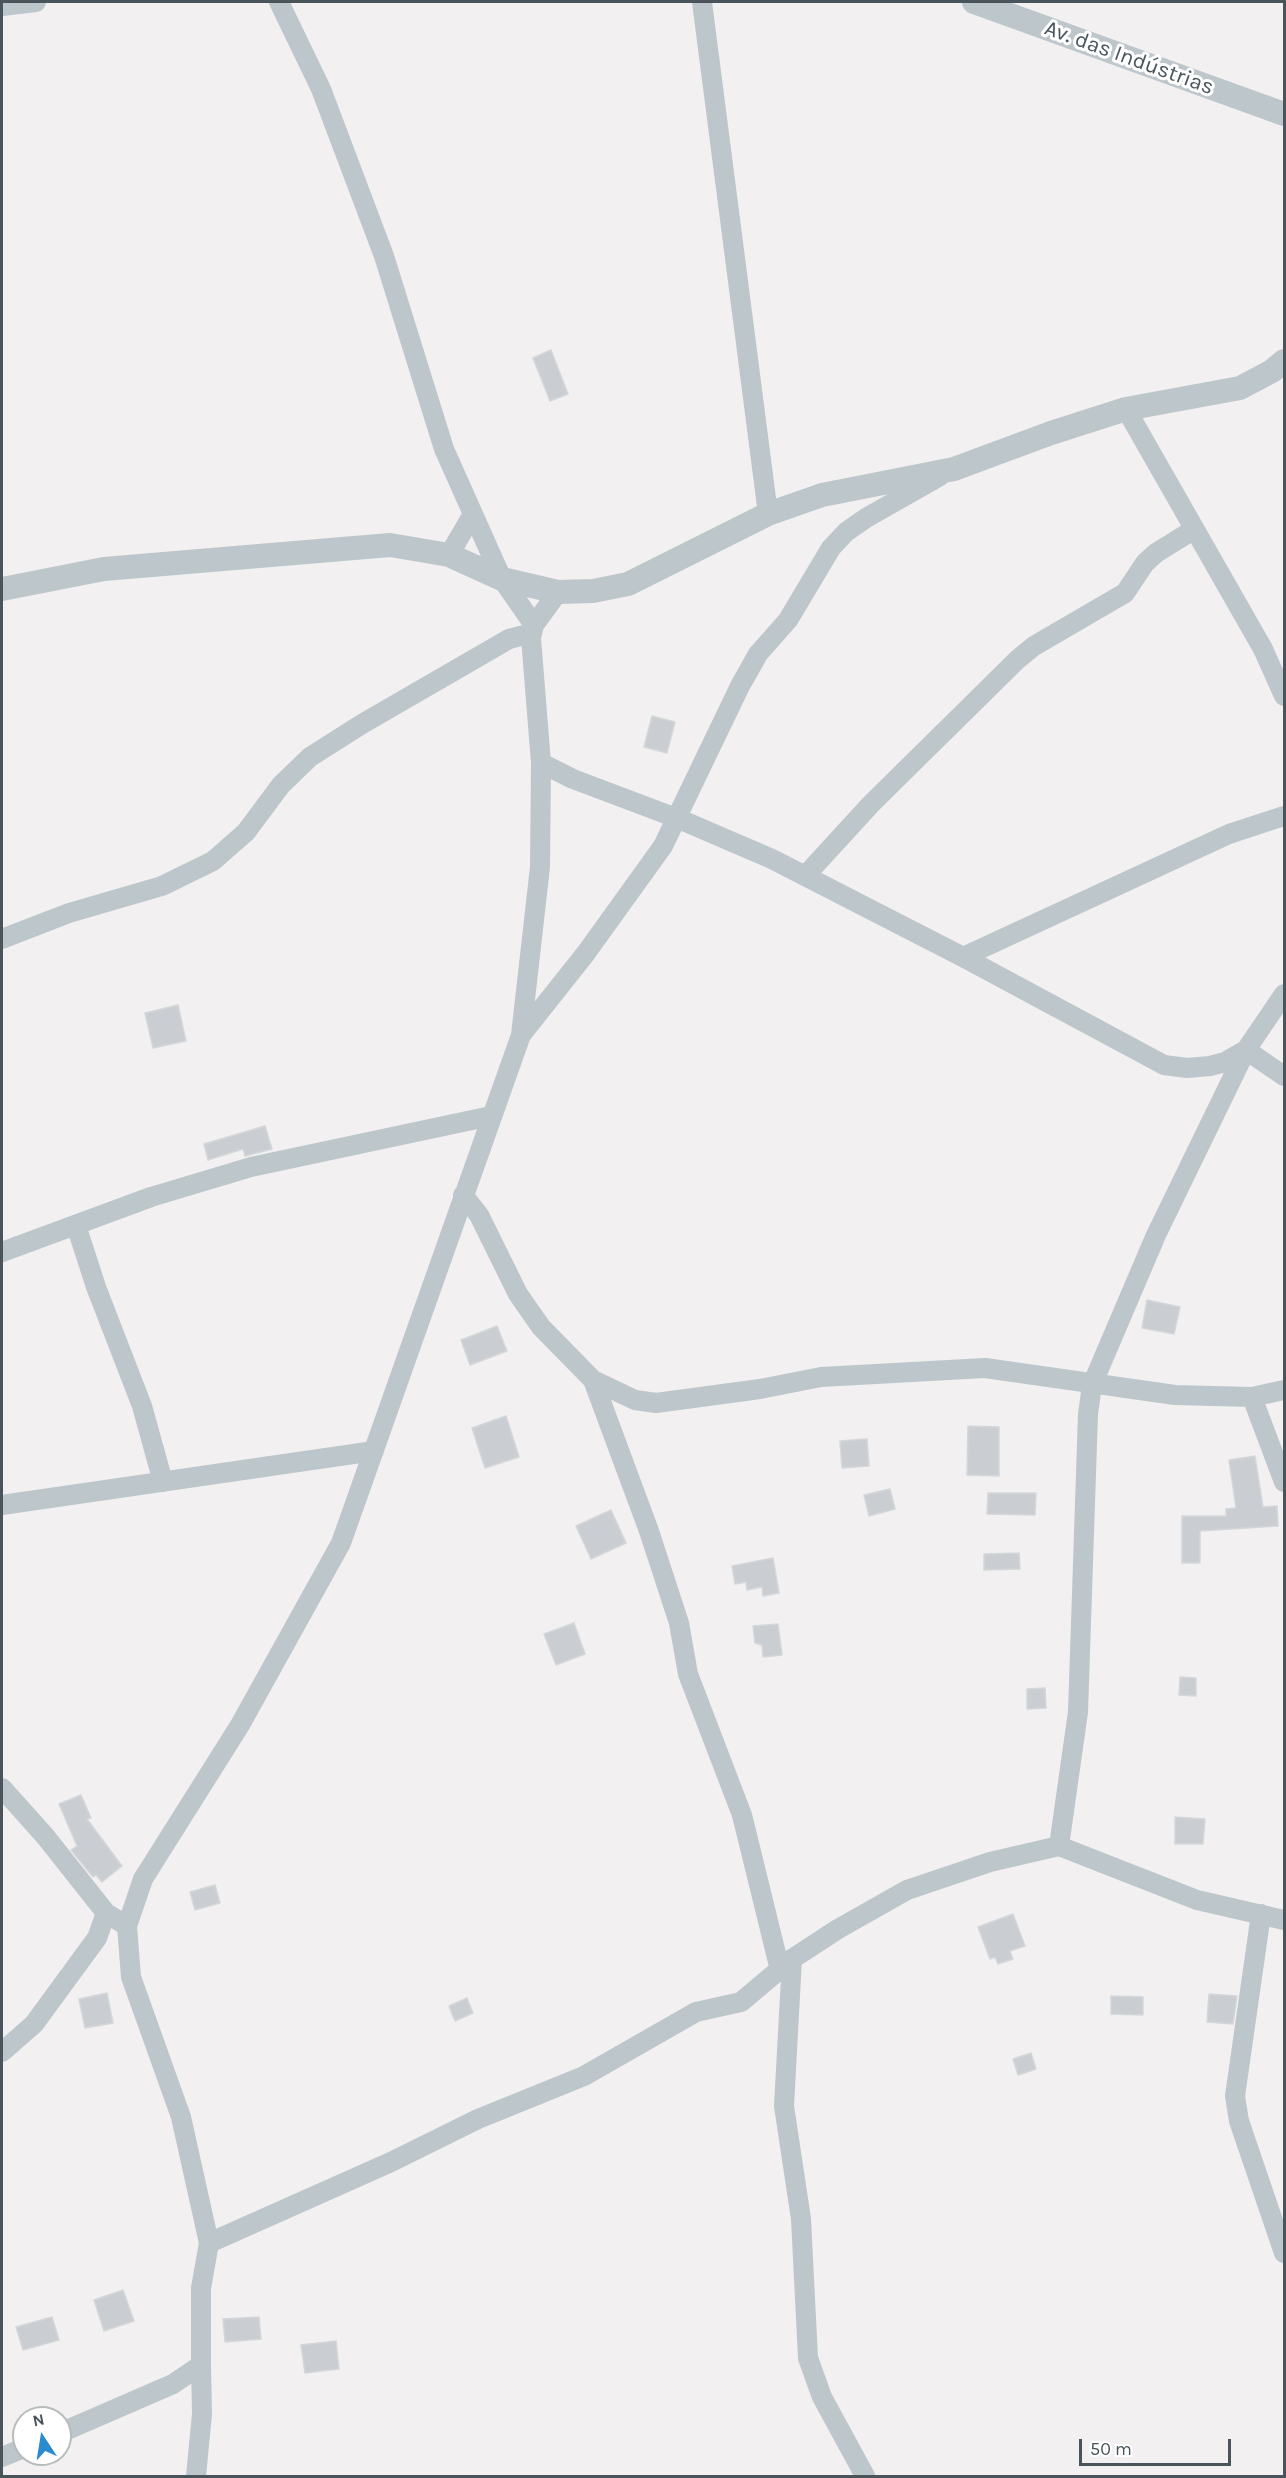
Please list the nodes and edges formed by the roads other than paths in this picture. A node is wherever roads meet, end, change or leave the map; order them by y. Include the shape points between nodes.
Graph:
1 (36, 2) edge
2 (279, 2) edge
3 (702, 2) edge
4 (974, 2) edge
5 (2, 6) edge
6 (1284, 114) edge
7 (1284, 361) edge
8 (1126, 410) junction
9 (954, 469) junction
10 (472, 514) junction
11 (768, 514) junction
12 (1194, 530) junction
13 (449, 555) junction
14 (502, 579) junction
15 (2, 589) edge
16 (558, 592) junction
17 (532, 632) junction
18 (1284, 696) edge
19 (541, 763) junction
20 (1284, 816) edge
21 (679, 819) junction
22 (805, 876) junction
23 (2, 939) edge
24 (963, 957) junction
25 (1284, 994) edge
26 (521, 1035) junction
27 (1246, 1050) junction
28 (1284, 1076) edge
29 (491, 1116) junction
30 (463, 1195) junction
31 (76, 1225) junction
32 (2, 1252) edge
33 (593, 1380) junction
34 (1092, 1385) junction
35 (1284, 1390) edge
36 (1252, 1397) junction
37 (632, 1399) junction
38 (608, 1422) junction
39 (374, 1451) junction
40 (163, 1482) junction
41 (1284, 1482) edge
42 (2, 1505) edge
43 (2, 1788) edge
44 (1059, 1846) junction
45 (106, 1913) junction
46 (1261, 1914) junction
47 (1284, 1920) edge
48 (127, 1926) junction
49 (786, 1964) junction
50 (2, 2052) edge
51 (208, 2243) junction
52 (1284, 2253) edge
53 (201, 2365) junction
54 (72, 2428) edge
55 (196, 2476) edge
56 (865, 2476) edge

1 - 5 street
2 - 10 street via 321,89 384,256 444,449
3 - 11 street
4 - 6 street, Av. das Indústrias
7 - 8 street via 1272,372 1240,388
8 - 9 street
8 - 12 street
9 - 11 street via 822,495
9 - 21 street via 866,518 831,548 788,620 758,654 740,686
10 - 13 street
10 - 14 street
11 - 16 street via 628,584
12 - 18 street via 1263,649
12 - 22 street via 1156,552 1125,593 1018,659 871,804
13 - 14 street
13 - 15 street via 390,545 104,569
14 - 16 street
14 - 17 street
16 - 17 street
17 - 19 street
17 - 23 street via 509,639 310,757 281,786 246,832 213,861 162,886 69,913
19 - 21 street
19 - 26 street via 540,867
20 - 24 street via 1229,834
21 - 22 street
21 - 26 street via 622,905
22 - 24 street
24 - 27 street via 1164,1065 1209,1066
25 - 27 street
26 - 29 street
27 - 28 street
27 - 34 street via 1156,1235
29 - 30 street
29 - 31 street via 251,1167
30 - 33 street via 488,1231 518,1294 541,1327
30 - 39 street
31 - 32 street
31 - 40 street via 142,1406
33 - 37 street
33 - 38 street
34 - 36 street via 1175,1395
34 - 37 street via 985,1368 821,1377 656,1403
34 - 44 street via 1078,1712
35 - 36 street
36 - 41 street
37 - 38 street
38 - 49 street via 649,1531 679,1623 688,1674 742,1815
39 - 40 street
39 - 48 street via 341,1543 240,1725 143,1879
40 - 42 street
43 - 45 street
44 - 46 street via 1197,1900
44 - 49 street via 990,1862 907,1890
45 - 48 street
45 - 50 street via 97,1938 34,2024
46 - 47 street
46 - 52 street via 1235,2096
48 - 51 street via 132,1977 181,2116
49 - 51 street via 741,2002 696,2012 584,2076 478,2119
49 - 56 street via 784,2106 801,2219 808,2358 822,2397
51 - 53 street via 201,2288
53 - 54 street via 173,2384
53 - 55 street via 202,2414

